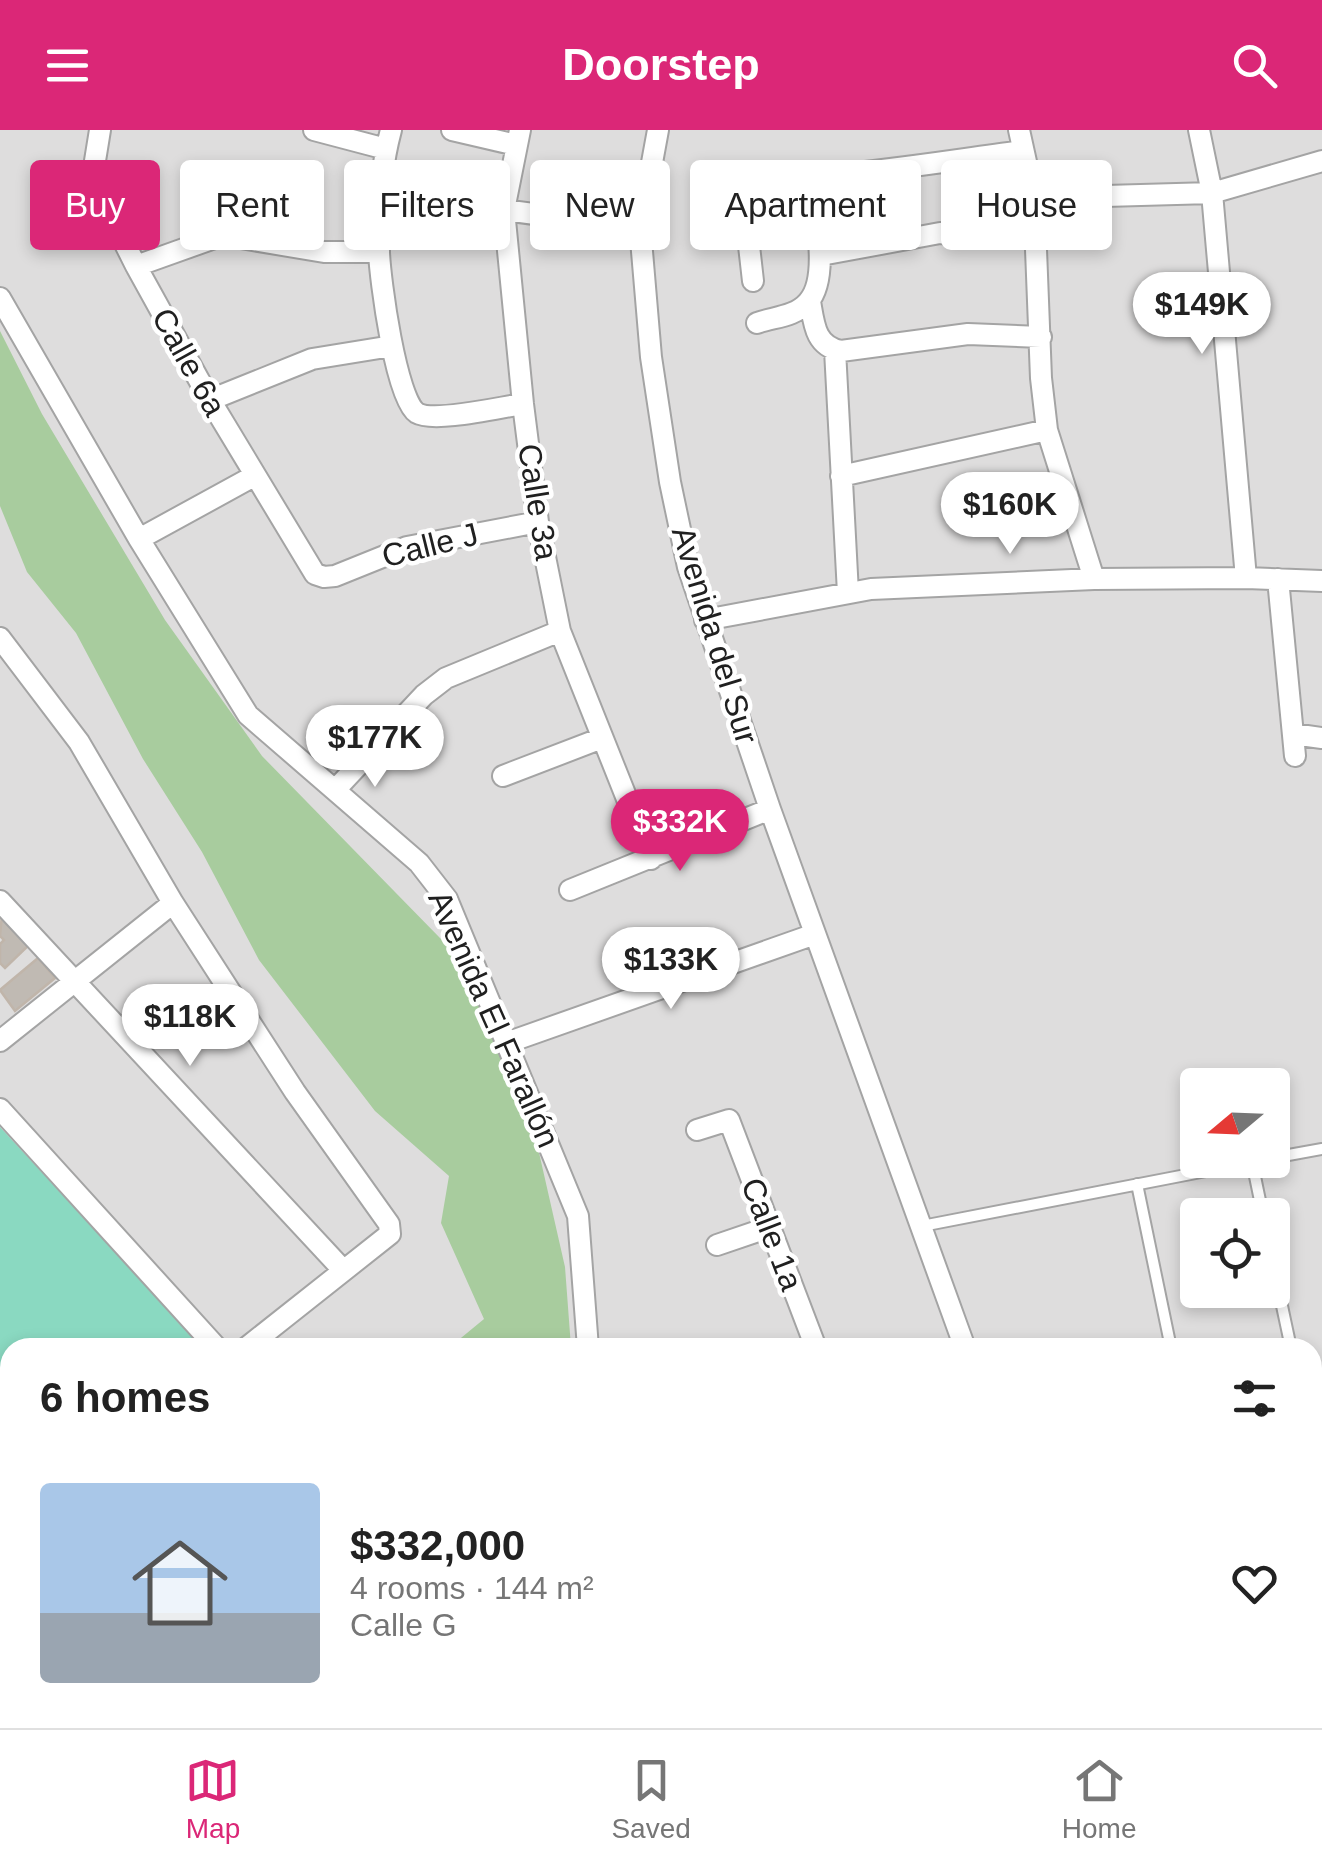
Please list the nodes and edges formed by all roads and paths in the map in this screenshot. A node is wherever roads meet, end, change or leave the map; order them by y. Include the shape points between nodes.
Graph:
1 (100, 130) edge
2 (314, 130) edge
3 (452, 130) edge
4 (658, 130) edge
5 (1200, 130) edge
6 (518, 138) edge
7 (388, 140) edge
8 (1021, 140) edge
9 (652, 160) edge
10 (910, 160) edge
11 (1320, 166) edge
12 (510, 179) edge
13 (1212, 192) junction
14 (1112, 195) edge
15 (941, 233) edge
16 (508, 250) edge
17 (642, 250) edge
18 (750, 250) edge
19 (819, 250) edge
20 (1036, 250) edge
21 (379, 252) junction
22 (820, 255) junction
23 (136, 266) junction
24 (753, 280) dead end
25 (0, 298) edge
26 (810, 301) junction
27 (757, 323) dead end
28 (1041, 337) junction
29 (392, 346) junction
30 (835, 350) junction
31 (210, 400) junction
32 (523, 404) junction
33 (1046, 430) junction
34 (254, 476) junction
35 (842, 476) junction
36 (538, 522) junction
37 (139, 539) junction
38 (324, 577) joint
39 (1094, 578) junction
40 (1246, 578) junction
41 (1278, 579) junction
42 (1322, 581) edge
43 (848, 593) junction
44 (706, 620) junction
45 (560, 631) junction
46 (0, 638) edge
47 (1293, 734) junction
48 (602, 738) junction
49 (1322, 738) edge
50 (1296, 756) dead end
51 (503, 776) dead end
52 (336, 789) junction
53 (770, 809) junction
54 (650, 859) junction
55 (570, 890) dead end
56 (0, 902) edge
57 (173, 903) junction
58 (816, 934) junction
59 (74, 982) junction
60 (0, 1041) edge
61 (509, 1042) junction
62 (0, 1109) edge
63 (697, 1130) dead end
64 (1322, 1149) edge
65 (1290, 1155) edge
66 (1180, 1176) edge
67 (1137, 1184) junction
68 (922, 1226) junction
69 (770, 1227) junction
70 (717, 1245) dead end
71 (343, 1270) junction
72 (1283, 1308) edge
73 (209, 1338) edge
74 (258, 1338) edge
75 (587, 1338) edge
76 (812, 1338) edge
77 (961, 1338) edge
78 (1168, 1338) edge
79 (1290, 1338) edge

1 - 23 street, Calle 6a via 98,190
2 - 7 street
3 - 6 street
4 - 9 street, Avenida del Sur
5 - 13 street
6 - 12 street, Calle 3a
7 - 21 street
8 - 10 street
11 - 13 street
13 - 14 street
13 - 40 street
15 - 22 street
16 - 32 street, Calle 3a
17 - 44 street, Avenida del Sur via 670,482
18 - 24 street
19 - 22 street
20 - 28 street
21 - 23 street via 332,253 223,235
21 - 29 street
22 - 26 street
23 - 31 street, Calle 6a
25 - 37 street, Avenida El Farallón
26 - 27 street
26 - 30 street via 820,340
28 - 30 street via 968,334
28 - 33 street
29 - 31 street via 312,359
29 - 32 street via 405,400 418,414
30 - 35 street
31 - 34 street, Calle 6a
32 - 36 street, Calle 3a
33 - 35 street
33 - 39 street
34 - 37 street
34 - 38 street, Calle 6a via 315,574
35 - 43 street
36 - 38 street, Calle J via 407,547
36 - 45 street, Calle 3a
37 - 52 street, Avenida El Farallón via 248,715
39 - 40 street
39 - 43 street
40 - 41 street
41 - 42 street
41 - 47 street
43 - 44 street
44 - 53 street, Avenida del Sur
45 - 48 street, Calle 3a
45 - 52 street via 446,678
46 - 57 street via 80,742
47 - 49 street
47 - 50 street
48 - 51 street
48 - 54 street, Calle 3a
52 - 61 street, Avenida El Farallón via 436,881
53 - 54 street
53 - 58 street, Avenida del Sur
54 - 55 street
56 - 59 street
57 - 59 street
57 - 71 street via 389,1224 390,1234
58 - 61 street
58 - 68 street, Avenida del Sur
59 - 60 street
59 - 71 street
61 - 75 street, Avenida El Farallón via 578,1216
62 - 73 street
63 - 69 street, Calle 1a via 729,1120
64 - 65 lane
66 - 67 lane
67 - 68 lane
67 - 78 lane
68 - 77 street, Avenida del Sur
69 - 70 street
69 - 76 street, Calle 1a
71 - 74 street
72 - 79 lane

